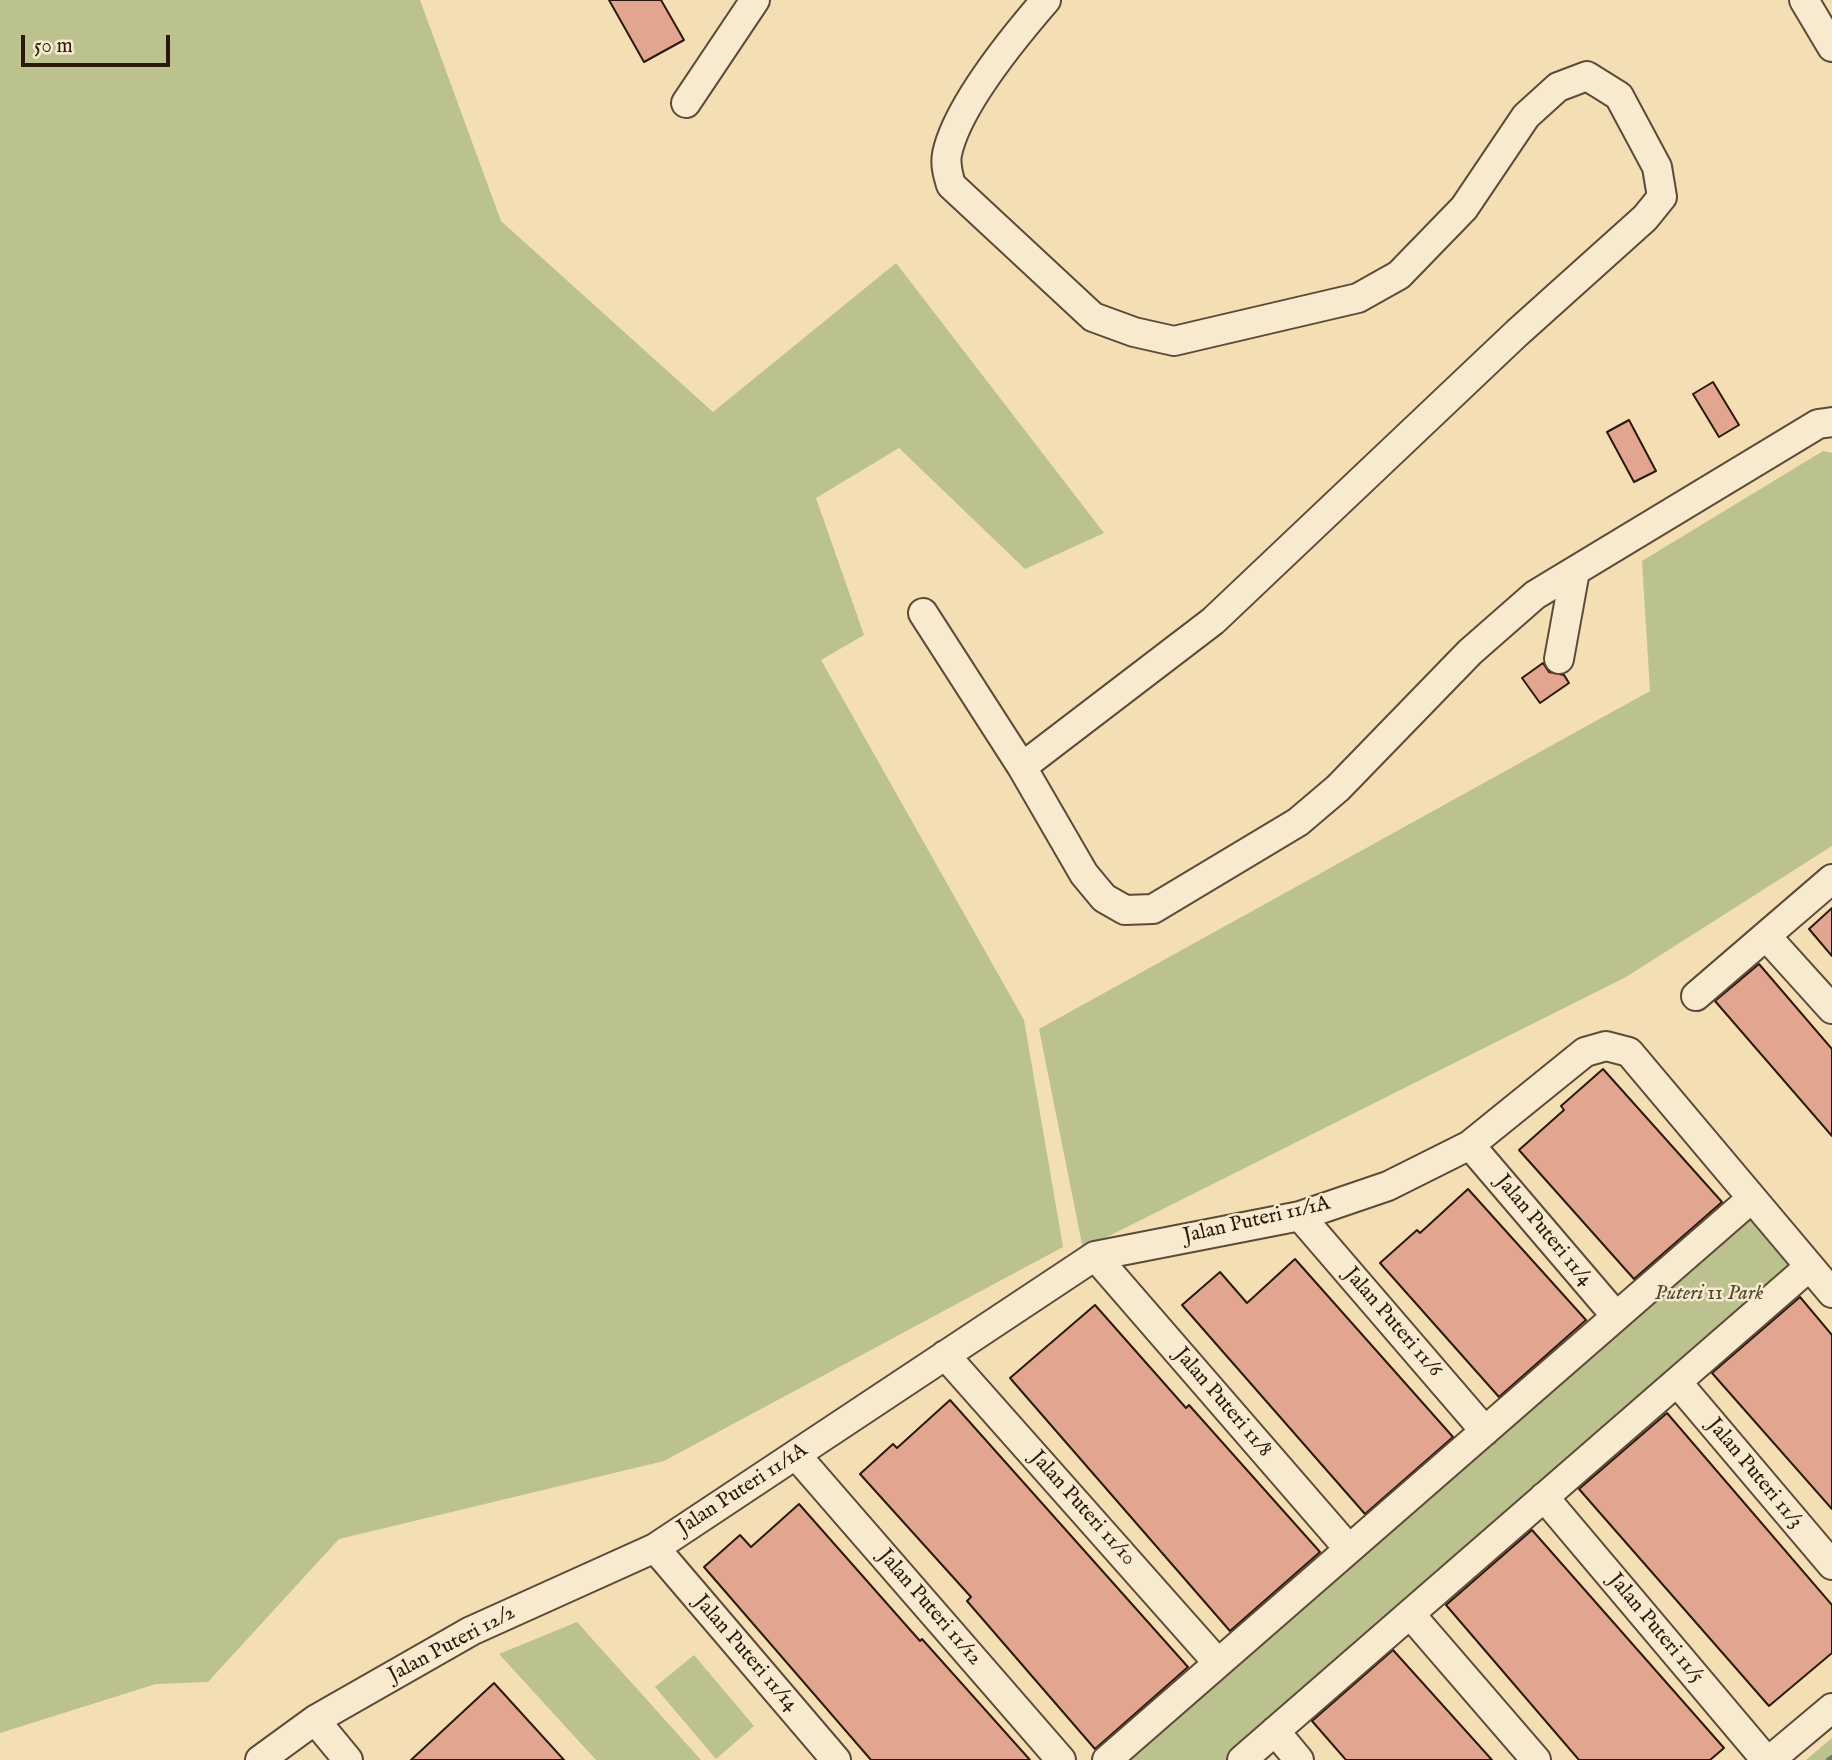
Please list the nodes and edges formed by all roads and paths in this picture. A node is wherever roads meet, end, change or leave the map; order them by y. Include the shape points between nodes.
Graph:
1 (724, 0) edge
2 (755, 0) edge
3 (1046, 0) edge
4 (1804, 0) edge
5 (739, 24) junction
6 (1832, 47) edge
7 (686, 103) dead end
8 (1832, 422) edge
9 (1575, 571) junction
10 (923, 613) dead end
11 (1559, 659) dead end
12 (1022, 767) junction
13 (1832, 879) edge
14 (1767, 937) junction
15 (1696, 996) dead end
16 (1832, 1009) edge
17 (1470, 1145) junction
18 (1751, 1199) junction
19 (1300, 1216) junction
20 (1095, 1256) junction
21 (1809, 1267) junction
22 (1832, 1293) edge
23 (1616, 1316) junction
24 (945, 1355) junction
25 (1677, 1382) junction
26 (1485, 1431) junction
27 (796, 1455) junction
28 (1544, 1497) junction
29 (654, 1548) junction
30 (1349, 1549) junction
31 (1832, 1565) edge
32 (1410, 1614) junction
33 (1218, 1663) junction
34 (1832, 1708) edge
35 (315, 1720) junction
36 (1275, 1731) junction
37 (260, 1760) edge
38 (348, 1760) edge
39 (836, 1760) edge
40 (1061, 1760) edge
41 (1107, 1760) edge
42 (1242, 1760) edge
43 (1299, 1760) edge
44 (1536, 1760) edge
45 (1768, 1760) edge

1 - 5 street
2 - 5 street
3 - 12 street via 967,108 946,168 951,185 1093,317 1134,332 1174,341 1358,298 1399,275 1464,208 1526,116 1558,87 1587,76 1619,96 1657,167 1662,197 1645,218 1213,621
4 - 6 street
5 - 7 street
8 - 9 street via 1818,424
9 - 11 street
9 - 12 street via 1535,596 1470,652 1338,788 1298,822 1153,909 1125,910 1104,898 1084,874
10 - 12 street
13 - 14 street
14 - 15 street
14 - 16 street
17 - 18 street, Jalan Puteri 11/1A via 1585,1052 1606,1046 1629,1052
17 - 19 street, Jalan Puteri 11/1A via 1388,1186
17 - 23 street, Jalan Puteri 11/4
18 - 21 street, Jalan Puteri 11/1A
18 - 23 street
19 - 20 street, Jalan Puteri 11/1A
19 - 26 street, Jalan Puteri 11/6
20 - 24 street, Jalan Puteri 11/1A
20 - 30 street, Jalan Puteri 11/8
21 - 22 street, Jalan Puteri 11/1A
21 - 25 street
23 - 26 street
24 - 27 street, Jalan Puteri 11/1A
24 - 33 street, Jalan Puteri 11/10
25 - 28 street
25 - 31 street, Jalan Puteri 11/3
26 - 30 street
27 - 29 street, Jalan Puteri 11/1A
27 - 40 street, Jalan Puteri 11/12
28 - 32 street
28 - 45 street, Jalan Puteri 11/5
29 - 35 street, Jalan Puteri 12/2 via 471,1631
29 - 39 street, Jalan Puteri 11/14
30 - 33 street
32 - 36 street
32 - 44 street
33 - 41 street
34 - 45 street
35 - 37 street, Jalan Puteri 12/2
35 - 38 street
36 - 42 street
36 - 43 street

